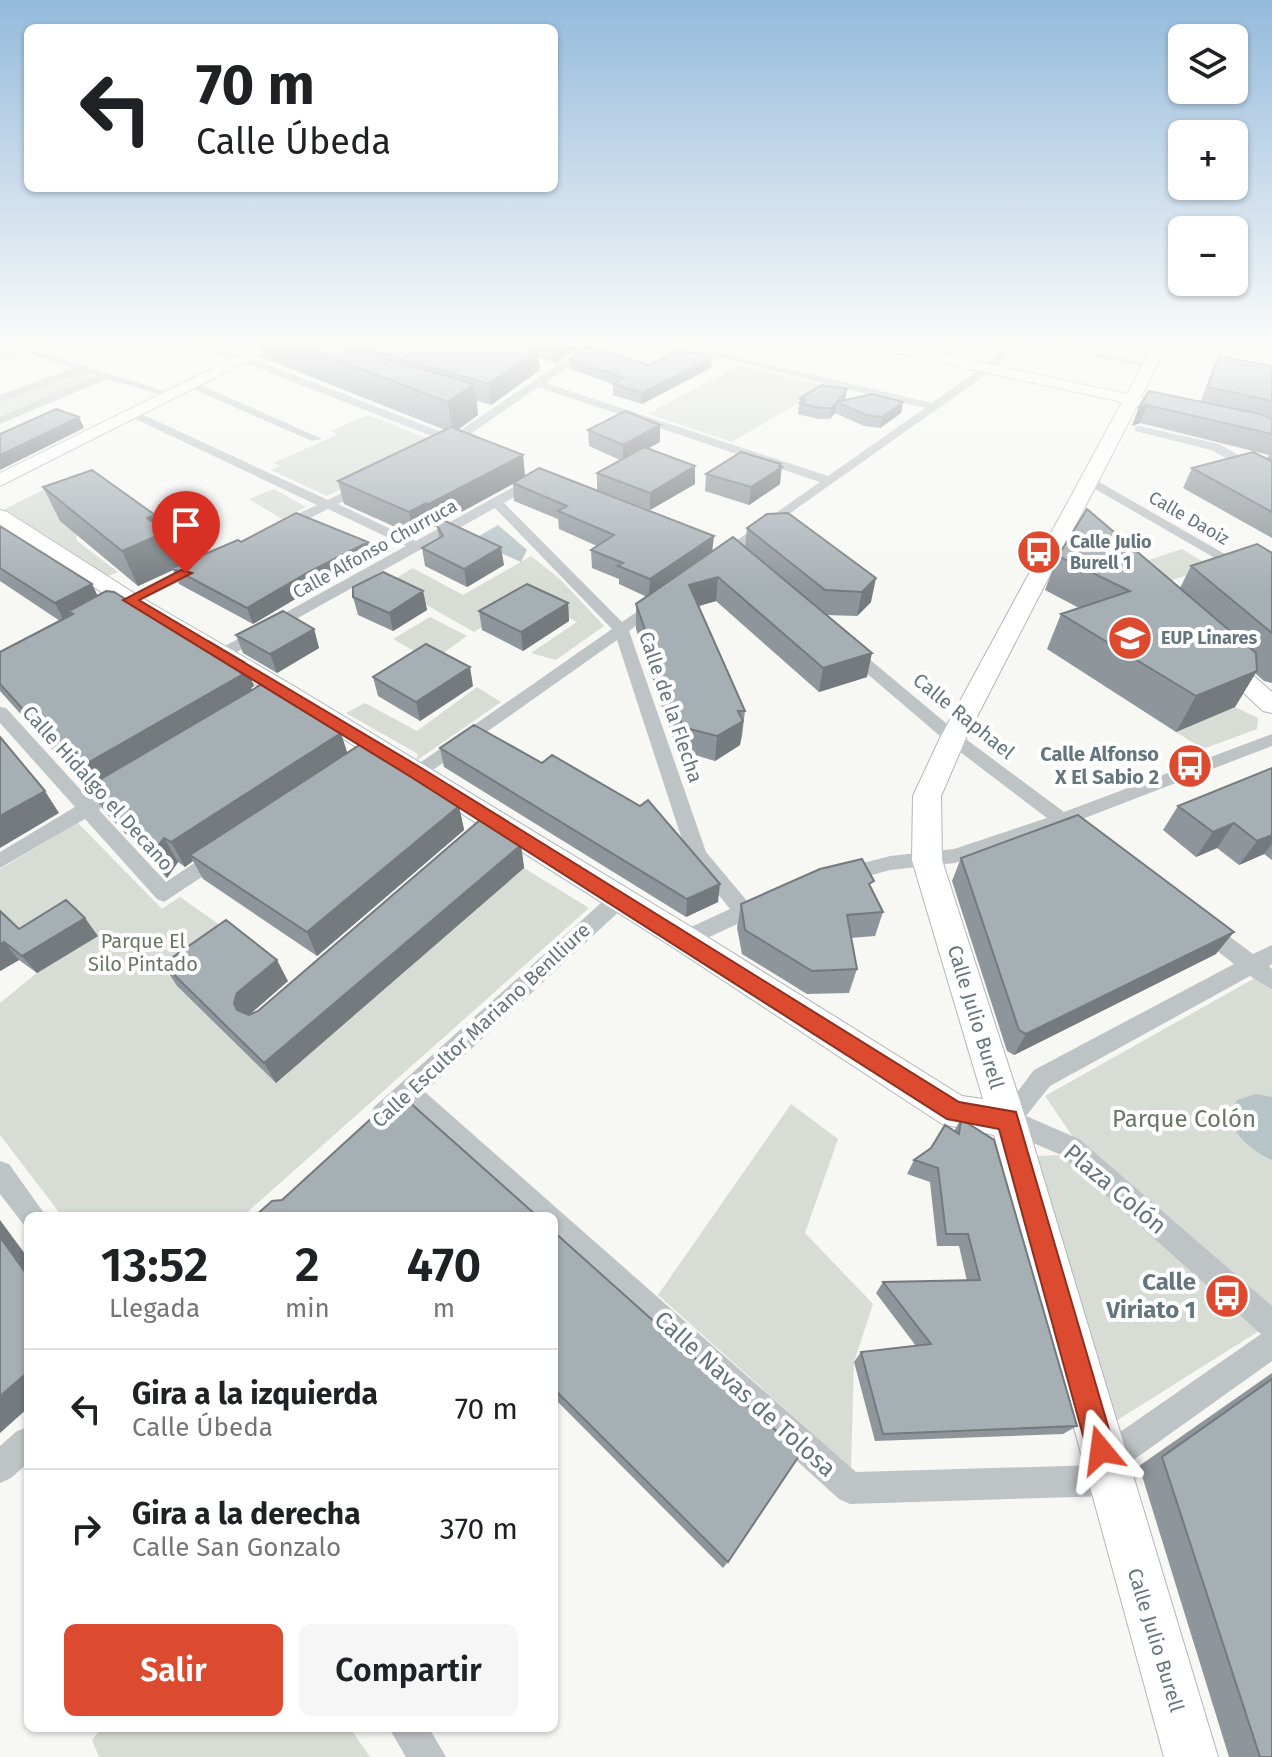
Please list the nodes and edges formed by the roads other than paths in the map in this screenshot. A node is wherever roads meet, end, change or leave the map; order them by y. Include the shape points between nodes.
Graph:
1 (105, 428) edge
2 (163, 428) edge
3 (291, 428) edge
4 (421, 428) edge
5 (474, 428) edge
6 (670, 428) edge
7 (904, 428) edge
8 (1115, 428) edge
9 (1139, 429) edge
10 (316, 439) dead end
11 (455, 441) junction
12 (470, 446) edge
13 (427, 455) edge
14 (529, 469) dead end
15 (384, 477) edge
16 (1087, 479) junction
17 (1272, 479) edge
18 (0, 480) edge
19 (829, 481) junction
20 (496, 502) junction
21 (327, 505) junction
22 (0, 516) edge
23 (1067, 522) junction
24 (271, 532) edge
25 (1090, 543) edge
26 (417, 546) junction
27 (214, 559) edge
28 (707, 568) edge
29 (1272, 587) edge
30 (670, 595) edge
31 (129, 600) junction
32 (103, 614) edge
33 (621, 630) junction
34 (837, 639) edge
35 (1204, 644) edge
36 (222, 654) junction
37 (1272, 705) edge
38 (0, 712) edge
39 (953, 738) junction
40 (1272, 740) edge
41 (417, 773) junction
42 (112, 794) edge
43 (85, 810) junction
44 (1062, 820) junction
45 (240, 843) edge
46 (1100, 849) edge
47 (927, 860) junction
48 (0, 861) edge
49 (822, 880) edge
50 (783, 894) edge
51 (619, 899) junction
52 (743, 911) junction
53 (1188, 916) edge
54 (685, 939) junction
55 (1262, 959) edge
56 (1272, 981) edge
57 (408, 1092) junction
58 (1008, 1120) junction
59 (363, 1133) edge
60 (0, 1173) edge
61 (30, 1212) edge
62 (543, 1212) edge
63 (558, 1227) edge
64 (1272, 1325) edge
65 (1272, 1344) edge
66 (24, 1446) edge
67 (0, 1467) edge
68 (1109, 1480) junction
69 (410, 1732) edge
70 (428, 1757) edge
71 (1191, 1757) edge

1 - 18 street
2 - 21 street
3 - 10 street
4 - 11 street
5 - 11 street
6 - 19 street
7 - 19 street
8 - 16 street, Calle Julio Burell
9 - 17 street via 1215,447
11 - 12 street
11 - 13 street
14 - 20 street, Calle Alfonso Churruca via 551,478
15 - 21 street
16 - 23 street, Calle Julio Burell
16 - 29 street, Calle Daoiz via 1238,561
19 - 28 street
20 - 26 street, Calle Alfonso Churruca
20 - 33 street, Calle de la Flecha
21 - 24 street
21 - 26 street
22 - 31 street
23 - 25 street
23 - 39 street, Calle Julio Burell
26 - 36 street, Calle Alfonso Churruca
27 - 31 street
30 - 33 street
31 - 32 street
31 - 36 street
33 - 41 street
33 - 52 street, Calle de la Flecha via 697,855
34 - 39 street, Calle Raphael
35 - 37 street
36 - 41 street via 372,753
38 - 43 street, Calle Hidalgo el Decano
39 - 44 street, Calle Raphael
39 - 47 street, Calle Julio Burell via 927,796
40 - 44 street
41 - 51 street via 486,826
42 - 43 street
43 - 45 street, Calle Hidalgo el Decano via 164,894
43 - 48 street
44 - 46 street, Calle Raphael
44 - 47 street via 955,856
47 - 49 street
47 - 58 street, Calle Julio Burell
50 - 52 street
51 - 54 street
51 - 57 street, Calle Escultor Mariano Benlliure
52 - 54 street
53 - 55 street
54 - 58 street via 955,1112
55 - 56 street
55 - 58 street via 1042,1078
57 - 59 street, Calle Escultor Mariano Benlliure
57 - 62 street
58 - 64 street, Plaza Colón via 1070,1147
58 - 68 street, Calle Julio Burell
60 - 61 street
63 - 68 street, Calle Navas de Tolosa via 850,1488
65 - 68 street via 1121,1450
66 - 67 street
68 - 71 street, Calle Julio Burell
69 - 70 street

